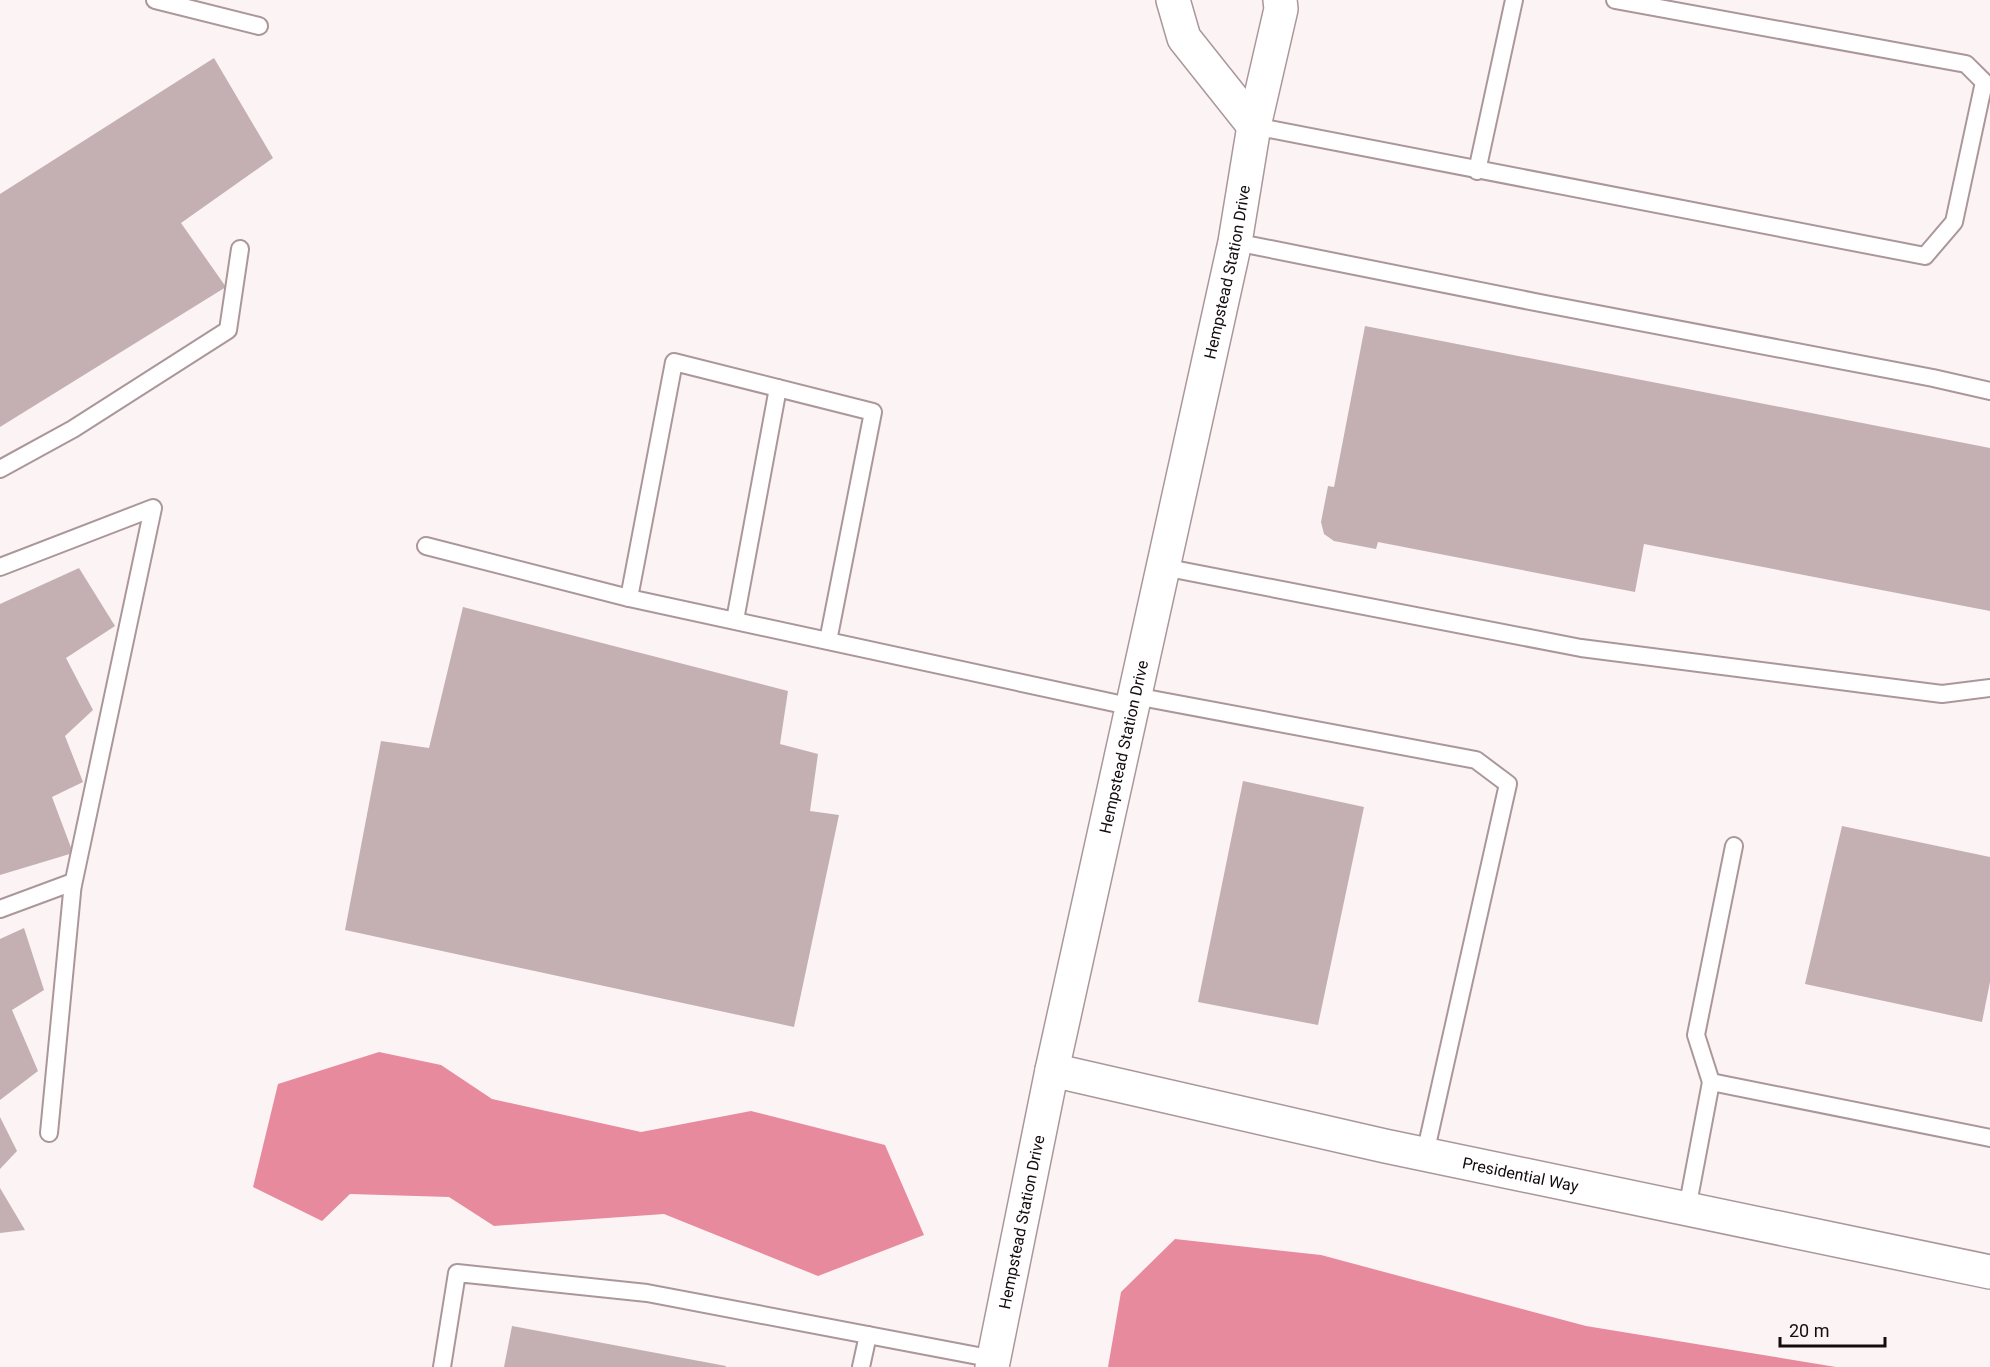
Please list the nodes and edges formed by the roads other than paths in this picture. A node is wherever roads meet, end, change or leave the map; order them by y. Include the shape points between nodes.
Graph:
1 (155, 0) edge
2 (1173, 0) edge
3 (1514, 0) edge
4 (1615, 0) edge
5 (1286, 3) edge
6 (259, 26) dead end
7 (1254, 126) junction
8 (1477, 171) junction
9 (1235, 242) junction
10 (240, 249) dead end
11 (778, 388) junction
12 (1990, 391) edge
13 (0, 469) edge
14 (426, 546) dead end
15 (0, 567) edge
16 (1163, 567) junction
17 (629, 598) junction
18 (735, 620) junction
19 (828, 641) junction
20 (1990, 688) edge
21 (1134, 701) junction
22 (1734, 846) dead end
23 (72, 885) junction
24 (0, 909) edge
25 (1053, 1070) junction
26 (1711, 1082) junction
27 (49, 1133) dead end
28 (1990, 1138) edge
29 (1425, 1154) junction
30 (1687, 1209) junction
31 (1990, 1272) edge
32 (868, 1335) junction
33 (993, 1363) edge
34 (442, 1367) edge
35 (861, 1367) edge

1 - 6 lane
2 - 7 street via 1184,38
3 - 8 lane
4 - 8 lane via 1966,64 1984,82 1954,222 1925,256
5 - 7 street, Hempstead Station Drive
7 - 8 lane
7 - 9 street, Hempstead Station Drive
9 - 12 lane
9 - 16 street, Hempstead Station Drive
10 - 13 lane via 228,330 72,429
11 - 17 lane via 674,362
11 - 18 lane
11 - 19 lane via 873,412
14 - 17 lane
15 - 23 lane via 153,508
16 - 20 lane via 1581,648 1942,694
16 - 21 street, Hempstead Station Drive
17 - 18 lane
18 - 19 lane
19 - 21 lane
21 - 25 street, Hempstead Station Drive
21 - 29 lane via 1476,760 1508,784
22 - 26 lane via 1696,1035
23 - 24 lane via 73,882
23 - 27 lane
25 - 29 street, Presidential Way
25 - 33 street, Hempstead Station Drive
26 - 28 lane
26 - 30 lane
29 - 30 street, Presidential Way
30 - 31 street, Presidential Way
32 - 33 lane
32 - 34 lane via 647,1293 457,1273
32 - 35 lane

